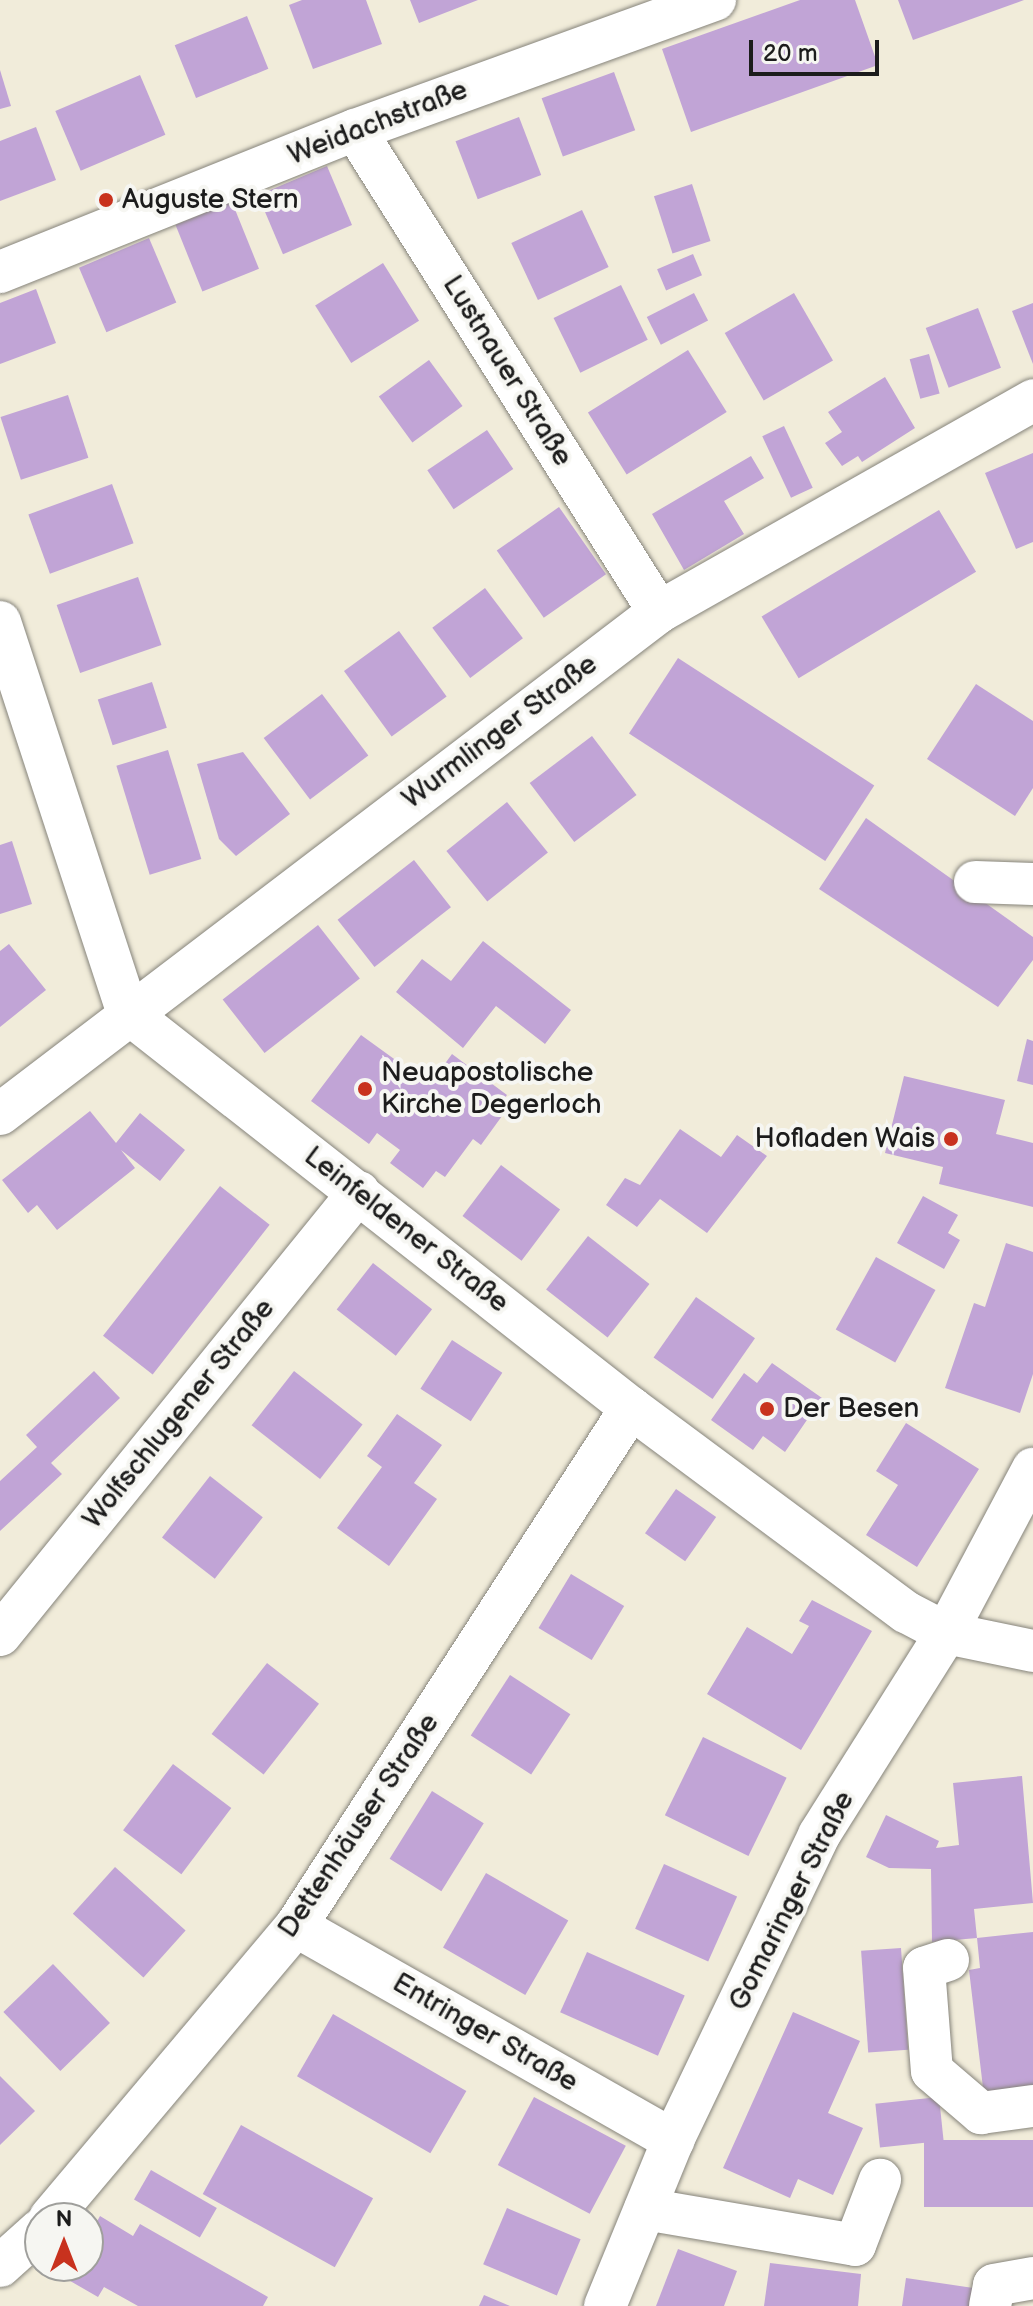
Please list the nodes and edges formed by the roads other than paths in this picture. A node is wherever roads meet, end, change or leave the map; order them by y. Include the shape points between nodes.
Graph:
1 (715, 0) edge
2 (355, 130) junction
3 (0, 272) edge
4 (1033, 400) edge
5 (659, 612) junction
6 (0, 622) edge
7 (975, 882) dead end
8 (1033, 884) edge
9 (128, 1013) junction
10 (0, 1114) edge
11 (359, 1192) junction
12 (631, 1408) junction
13 (1033, 1469) edge
14 (946, 1633) junction
15 (0, 1635) edge
16 (1033, 1651) edge
17 (296, 1926) junction
18 (948, 1960) dead end
19 (1033, 2106) edge
20 (673, 2140) junction
21 (880, 2180) dead end
22 (63, 2202) edge
23 (645, 2209) junction
24 (24, 2244) edge
25 (0, 2266) edge
26 (1033, 2278) edge
27 (605, 2306) edge
28 (990, 2306) edge

1 - 2 street, Weidachstraße
2 - 3 street, Weidachstraße
2 - 5 street, Lustnauer Straße
4 - 5 street, Wurmlinger Straße
5 - 9 street, Wurmlinger Straße
6 - 9 street
7 - 8 street
9 - 10 street, Wurmlinger Straße
9 - 11 street, Leinfeldener Straße
11 - 12 street, Leinfeldener Straße
11 - 15 street, Wolfschlugener Straße
12 - 14 street, Leinfeldener Straße via 906,1612
12 - 17 street, Dettenhäuser Straße
13 - 14 street, Gomaringer Straße
14 - 16 street, Leinfeldener Straße
14 - 20 street, Gomaringer Straße via 819,1835
17 - 20 street, Entringer Straße
17 - 22 street, Dettenhäuser Straße
18 - 19 street via 924,1968 932,2071 981,2113
20 - 23 street, Gomaringer Straße
21 - 23 street via 855,2245
23 - 27 street, Gomaringer Straße
24 - 25 street
26 - 28 street via 994,2285

